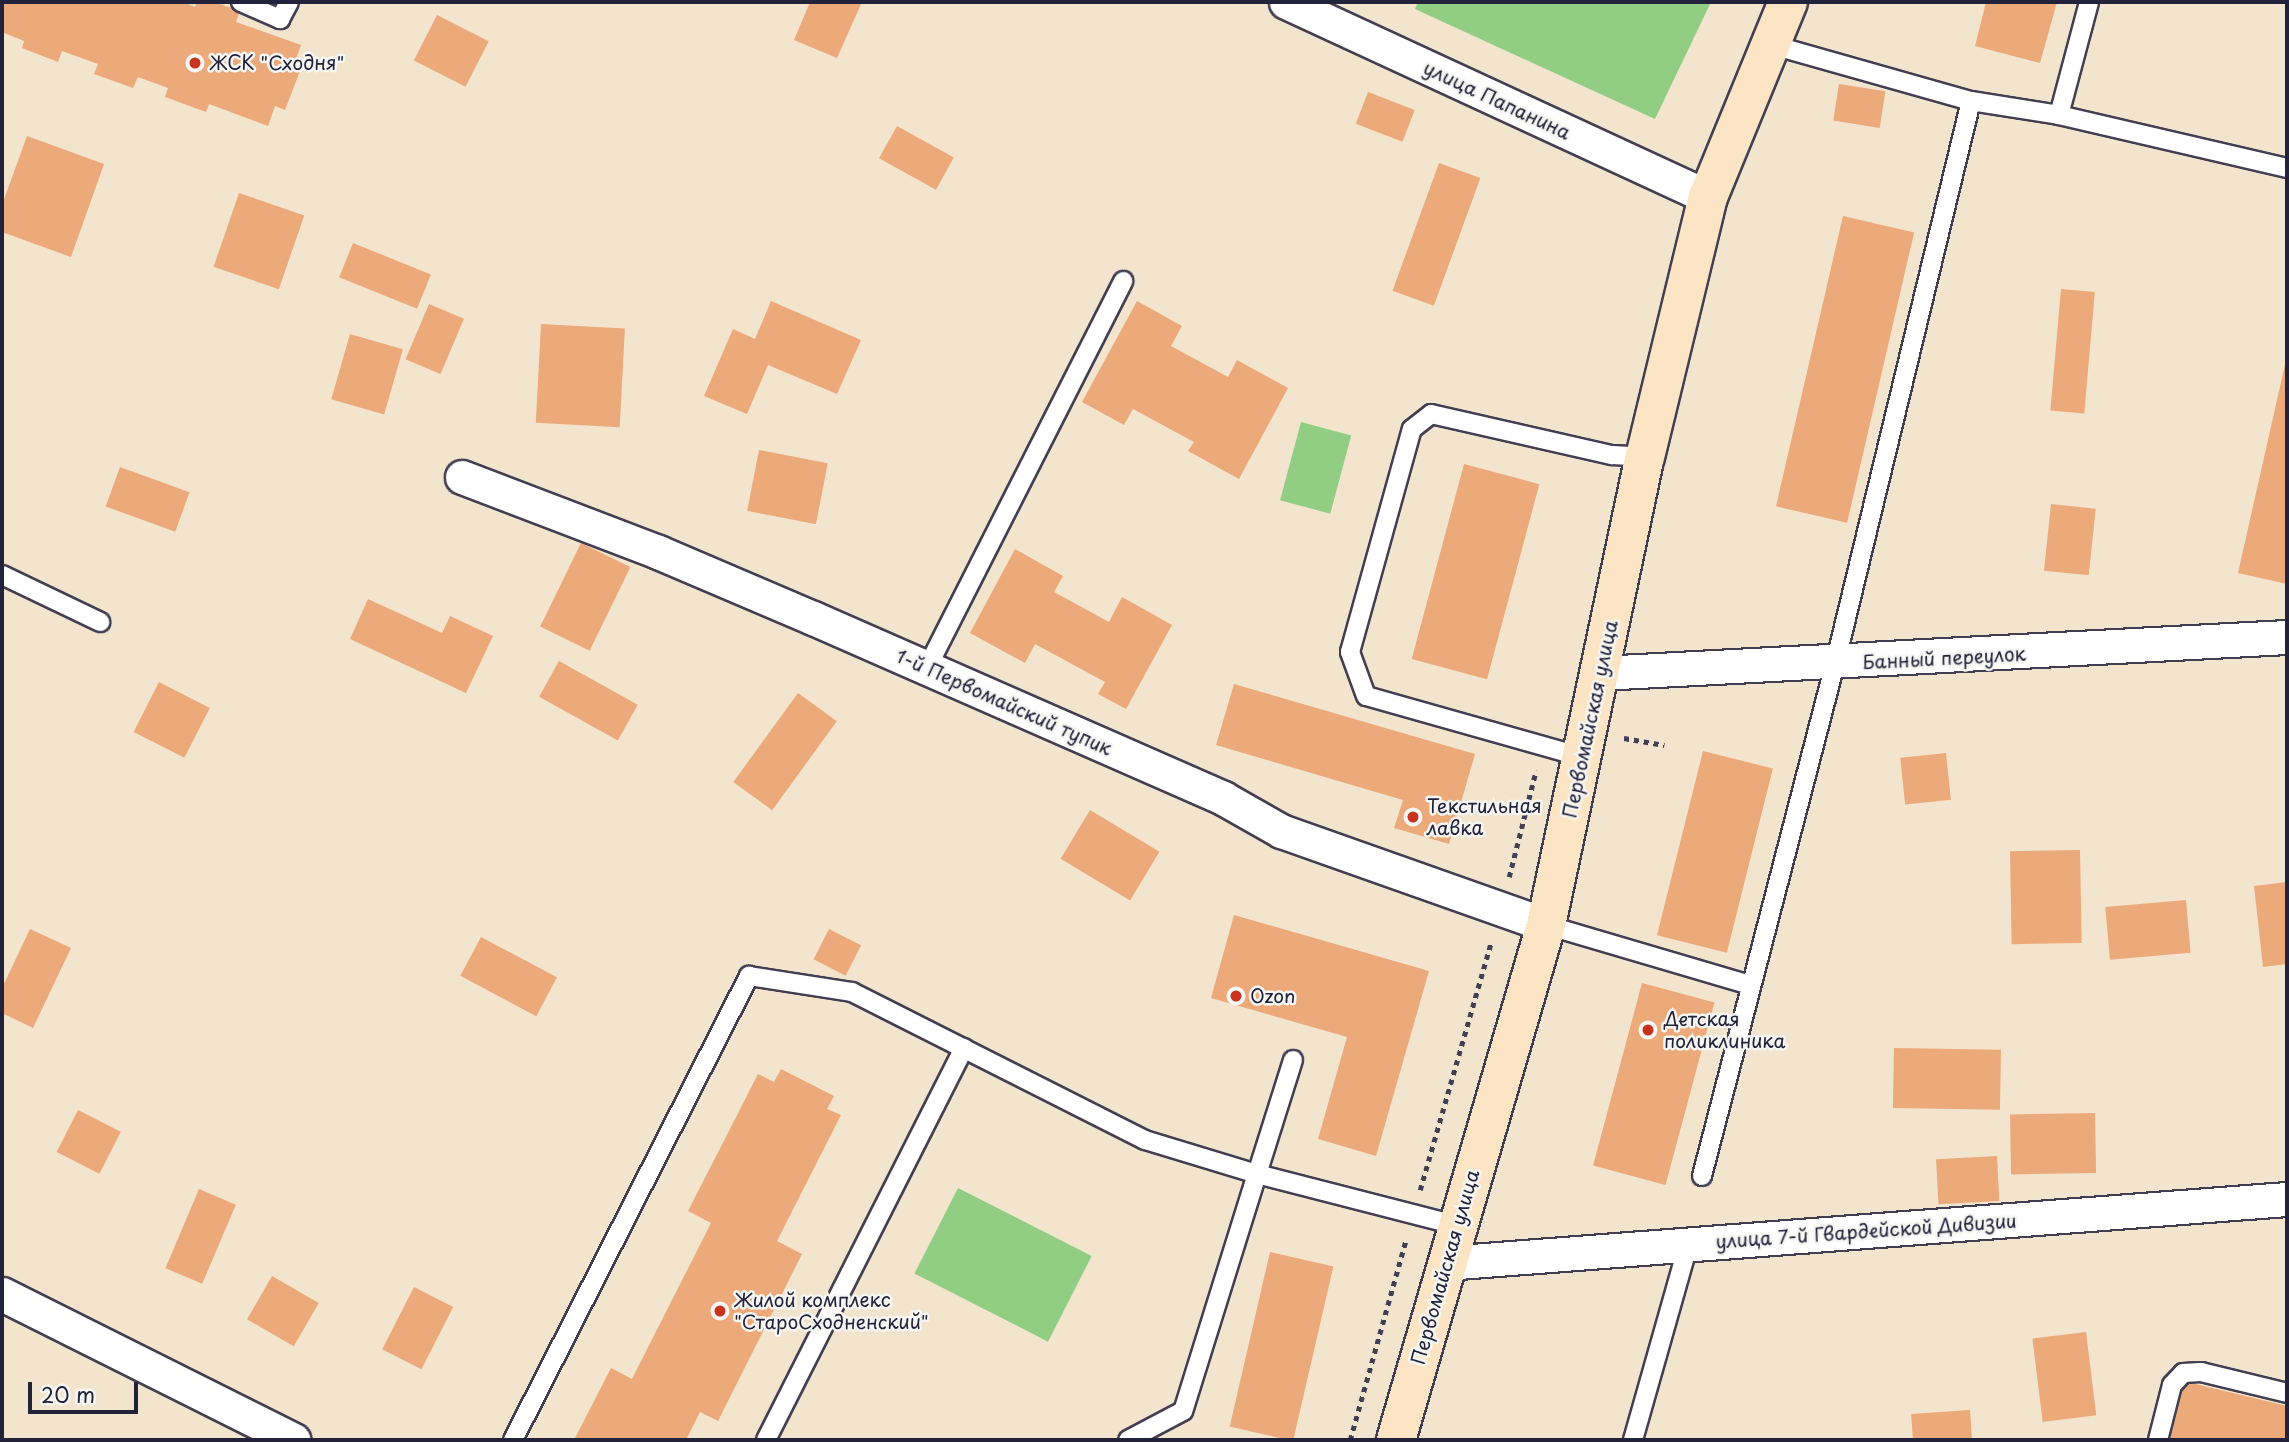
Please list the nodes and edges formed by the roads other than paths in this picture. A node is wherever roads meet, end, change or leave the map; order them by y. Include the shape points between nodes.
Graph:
1 (241, 2) edge
2 (289, 2) edge
3 (1286, 2) edge
4 (1788, 2) edge
5 (2089, 2) edge
6 (1769, 44) junction
7 (1971, 100) junction
8 (2059, 115) junction
9 (2287, 168) edge
10 (1708, 197) junction
11 (1123, 281) dead end
12 (1645, 457) junction
13 (462, 478) dead end
14 (2, 575) edge
15 (100, 622) dead end
16 (2287, 637) edge
17 (1835, 664) junction
18 (927, 668) junction
19 (1600, 673) junction
20 (1582, 757) junction
21 (1546, 925) junction
22 (1750, 985) junction
23 (964, 1048) junction
24 (1293, 1060) dead end
25 (1257, 1174) junction
26 (1702, 1176) dead end
27 (2287, 1199) edge
28 (1457, 1225) junction
29 (1688, 1245) junction
30 (1445, 1263) junction
31 (2, 1294) edge
32 (2287, 1393) edge
33 (294, 1440) edge
34 (513, 1440) edge
35 (766, 1440) edge
36 (1128, 1440) edge
37 (1396, 1440) edge
38 (1633, 1440) edge
39 (2158, 1440) edge

1 - 2 lane via 280,19
3 - 10 street, улица Папанина
4 - 6 main road, Первомайская улица
5 - 8 lane
6 - 7 lane
6 - 10 main road, Первомайская улица
7 - 8 lane
7 - 17 lane
8 - 9 lane
10 - 12 main road, Первомайская улица
11 - 18 lane
12 - 19 main road, Первомайская улица
12 - 20 lane via 1612,455 1431,414 1412,429 1350,652 1366,696
13 - 18 street, 1-й Первомайский тупик via 658,552
14 - 15 lane
16 - 17 street, Банный переулок
17 - 19 street, Банный переулок
17 - 22 lane
18 - 21 street, 1-й Первомайский тупик via 1223,798 1281,831
19 - 20 main road, Первомайская улица
20 - 21 main road, Первомайская улица
21 - 22 lane
21 - 28 main road, Первомайская улица
22 - 26 lane
23 - 25 lane via 1145,1140
23 - 34 lane via 852,992 748,976
23 - 35 lane
24 - 25 lane
25 - 28 lane
25 - 36 lane via 1183,1411
27 - 29 street, улица 7-й Гвардейской Дивизии
28 - 30 main road, Первомайская улица
29 - 30 street, улица 7-й Гвардейской Дивизии
29 - 38 lane
30 - 37 main road, Первомайская улица
31 - 33 street
32 - 39 lane via 2201,1372 2183,1373 2172,1385

